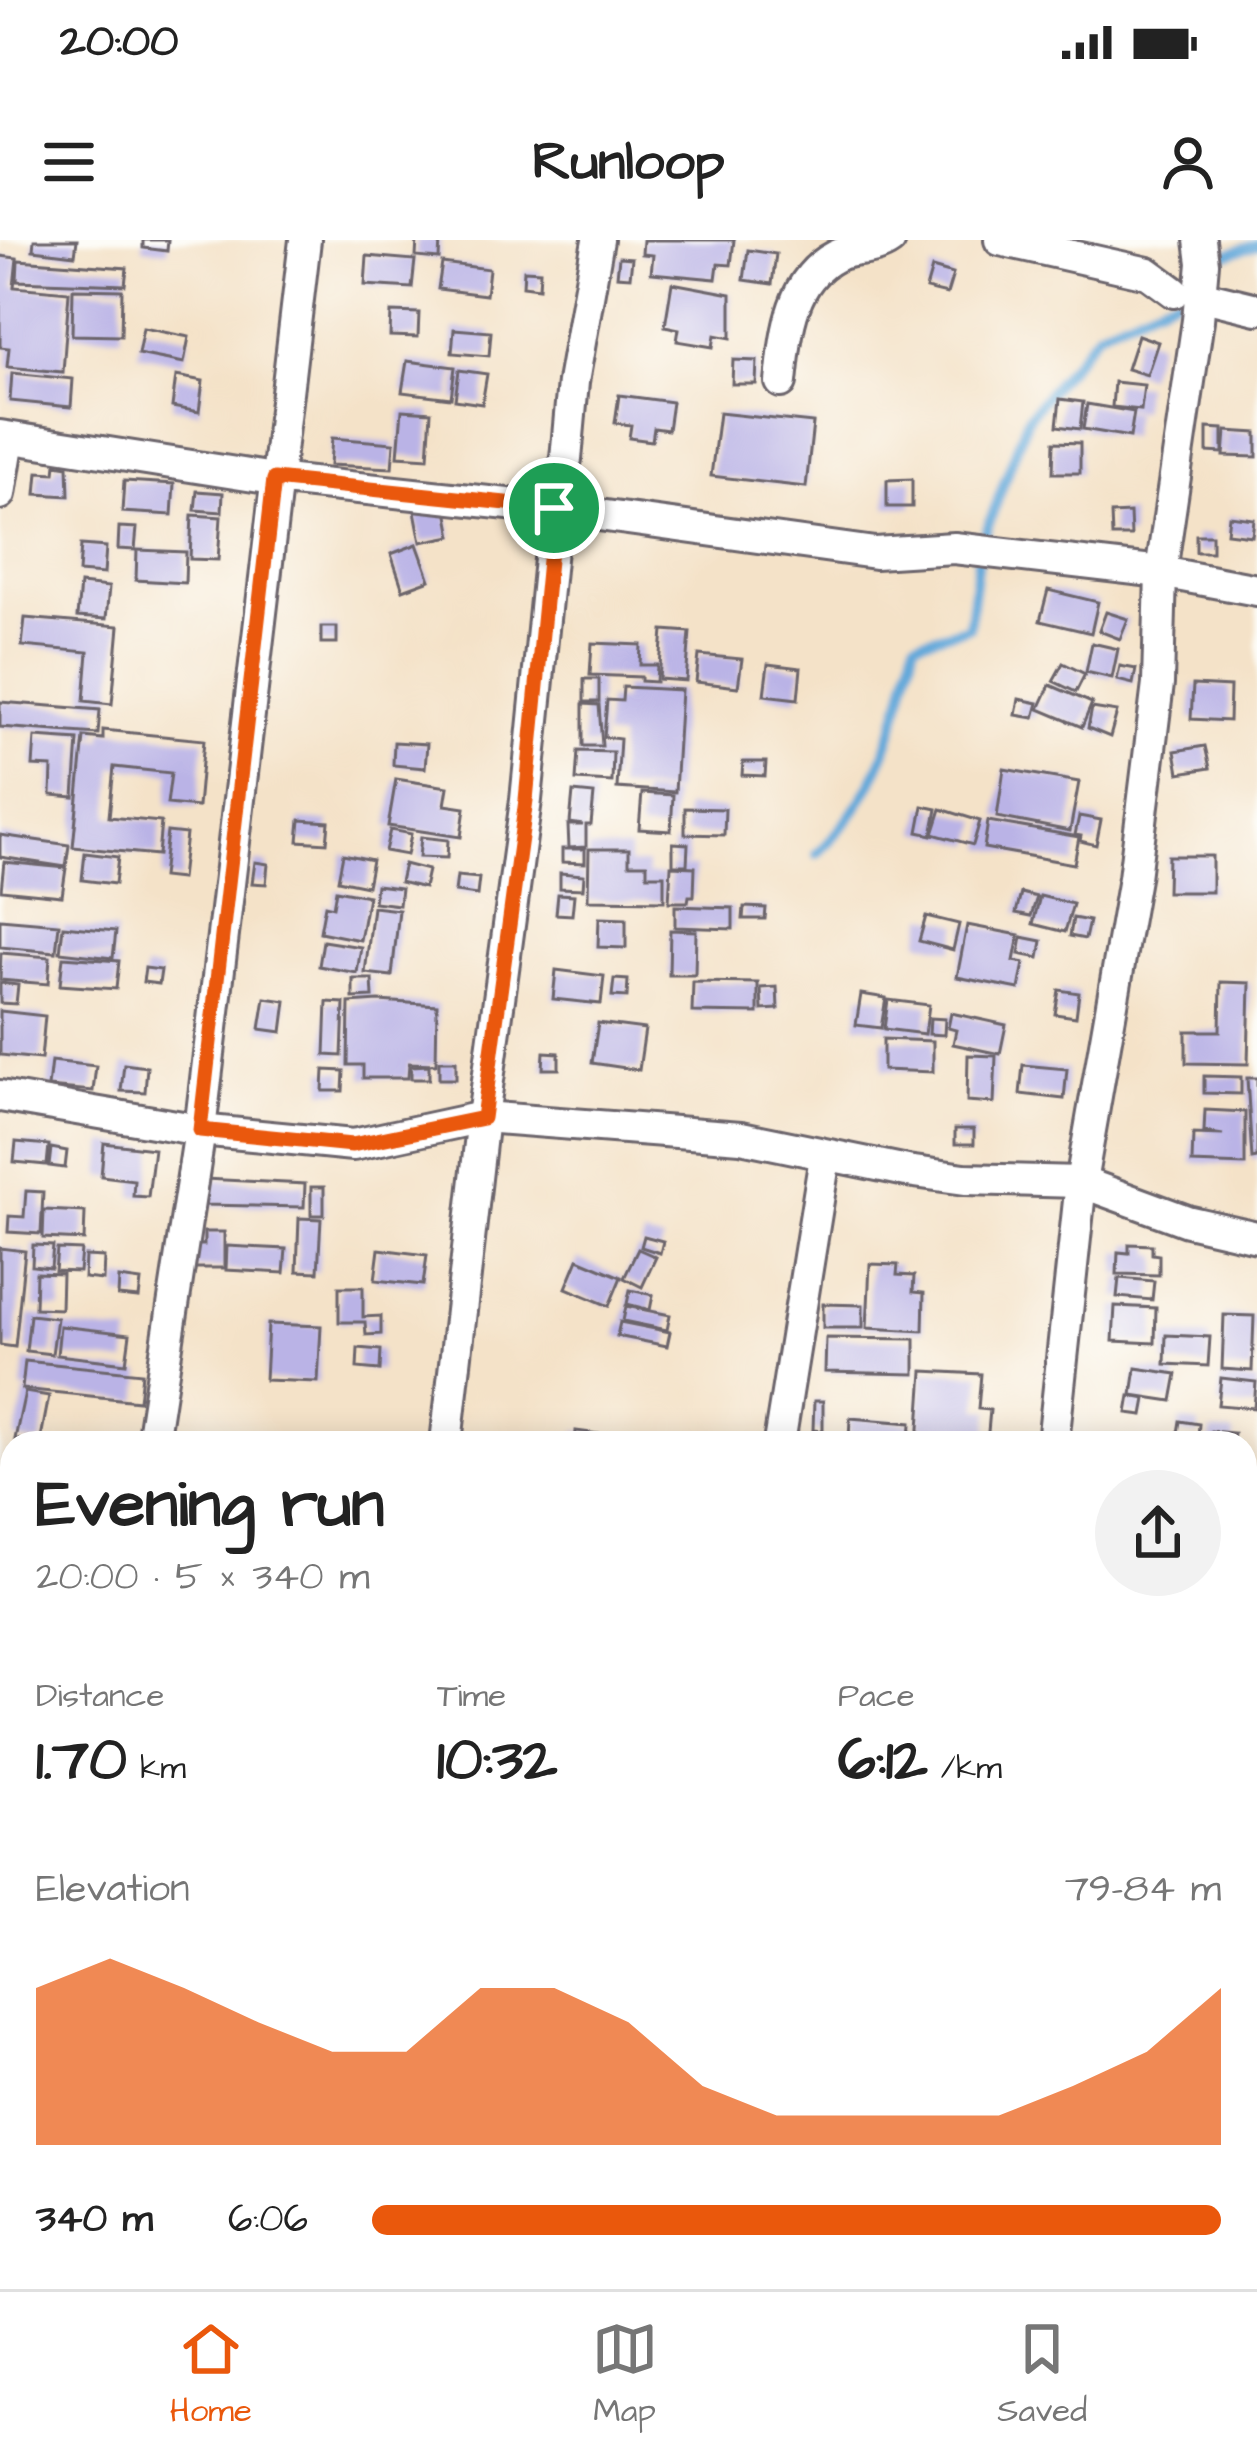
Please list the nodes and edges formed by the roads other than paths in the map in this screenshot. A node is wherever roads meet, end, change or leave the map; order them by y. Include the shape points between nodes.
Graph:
1 (305, 240) edge
2 (598, 240) edge
3 (890, 240) edge
4 (1000, 240) edge
5 (1201, 240) edge
6 (1186, 294) junction
7 (1257, 309) edge
8 (781, 382) dead end
9 (5, 437) edge
10 (274, 479) junction
11 (0, 494) edge
12 (554, 508) junction
13 (1161, 572) junction
14 (1257, 590) edge
15 (0, 1096) edge
16 (483, 1118) junction
17 (200, 1130) junction
18 (825, 1157) junction
19 (1081, 1182) junction
20 (1257, 1237) edge
21 (154, 1431) edge
22 (447, 1431) edge
23 (780, 1431) edge
24 (1054, 1431) edge

1 - 10 street
2 - 12 street
3 - 8 street via 813,270 786,332
4 - 6 street via 1148,273
5 - 6 street via 1203,263
6 - 7 street
6 - 13 street
9 - 10 street
9 - 11 street
10 - 12 street
10 - 17 street
12 - 13 street via 875,553 954,548
12 - 16 street
13 - 14 street
13 - 19 street via 1134,878
15 - 17 street
16 - 17 street via 352,1145
16 - 18 street via 741,1136
16 - 22 street
17 - 21 street
18 - 19 street via 965,1179
18 - 23 street
19 - 20 street
19 - 24 street

